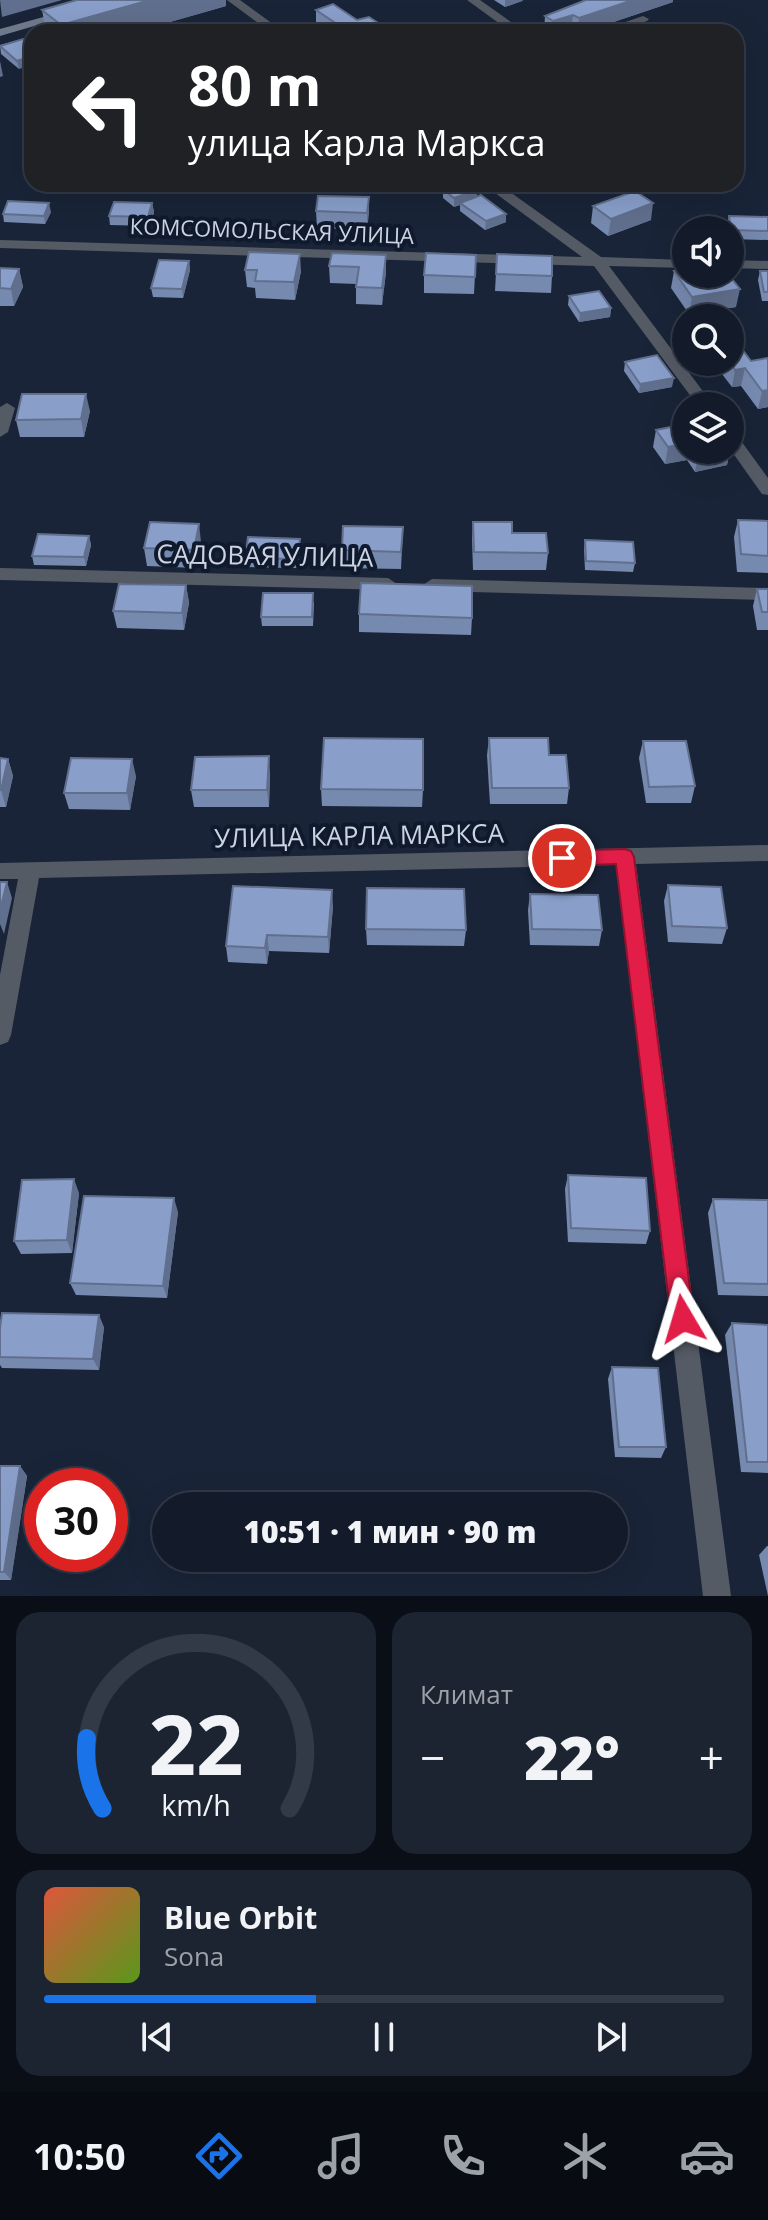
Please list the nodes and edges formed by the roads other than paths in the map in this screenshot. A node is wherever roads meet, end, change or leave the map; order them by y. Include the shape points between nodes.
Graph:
1 (117, 0) edge
2 (233, 0) edge
3 (473, 0) edge
4 (643, 19) dead end
5 (32, 24) edge
6 (267, 24) edge
7 (508, 24) edge
8 (627, 24) edge
9 (24, 26) edge
10 (0, 33) edge
11 (501, 192) edge
12 (0, 244) edge
13 (600, 263) junction
14 (672, 264) edge
15 (744, 264) edge
16 (768, 265) edge
17 (696, 392) edge
18 (7, 408) dead end
19 (0, 432) edge
20 (744, 457) edge
21 (768, 490) edge
22 (0, 574) edge
23 (768, 594) edge
24 (768, 853) edge
25 (625, 857) junction
26 (0, 871) edge
27 (30, 872) junction
28 (0, 1035) edge
29 (717, 1596) edge

1 - 5 main road
2 - 6 street
3 - 7 street
4 - 8 street
9 - 10 main road
11 - 13 street
12 - 13 street, КОМСОМОЛЬСКАЯ УЛИЦА
13 - 14 street, КОМСОМОЛЬСКАЯ УЛИЦА
13 - 17 street
15 - 16 street
18 - 19 street
20 - 21 street
22 - 23 street, САДОВАЯ УЛИЦА
24 - 25 street, УЛИЦА КАРЛА МАРКСА
25 - 27 street, УЛИЦА КАРЛА МАРКСА
25 - 29 street
26 - 27 street, УЛИЦА КАРЛА МАРКСА
27 - 28 street

